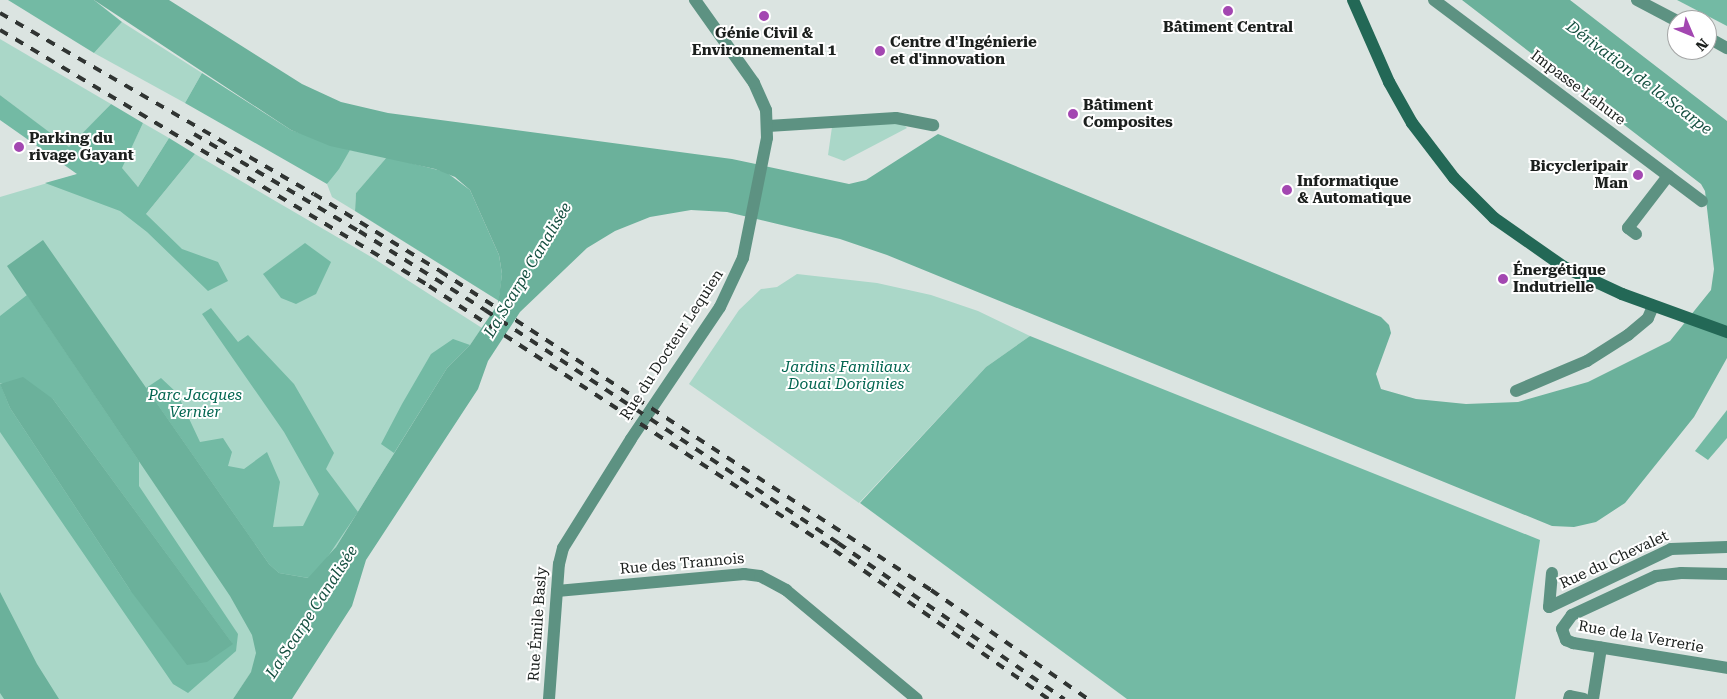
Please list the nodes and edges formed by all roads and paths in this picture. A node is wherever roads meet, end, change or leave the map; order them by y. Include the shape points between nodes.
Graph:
1 (695, 0) edge
2 (1353, 0) edge
3 (1434, 0) edge
4 (1637, 0) edge
5 (1667, 16) edge
6 (933, 125) dead end
7 (768, 126) junction
8 (1668, 176) junction
9 (1702, 201) dead end
10 (1636, 234) dead end
11 (1653, 306) junction
12 (1727, 332) edge
13 (1516, 391) dead end
14 (624, 450) joint
15 (1727, 547) edge
16 (1552, 573) dead end
17 (1727, 574) edge
18 (557, 591) junction
19 (1601, 648) junction
20 (1727, 668) edge
21 (549, 699) edge
22 (917, 699) edge
23 (1569, 699) edge
24 (1584, 699) edge
25 (1593, 699) edge

1 - 7 street via 757,89
2 - 11 main road via 1404,109 1432,151 1466,191 1502,224 1553,261
3 - 8 street, Impasse Lahure
4 - 5 street
6 - 7 street via 896,118
7 - 14 street, Rue du Docteur Lequien via 743,258 732,287
8 - 9 street, Impasse Lahure
8 - 10 street via 1628,228
11 - 12 main road
11 - 13 street via 1648,318 1635,329 1587,361
14 - 18 street, Rue Émile Basly via 564,548
15 - 16 street, Rue du Chevalet via 1671,549 1549,607
17 - 19 street, Rue de la Verrerie via 1656,576 1572,615 1563,625 1562,633 1568,642
18 - 21 street, Rue Émile Basly
18 - 22 street, Rue des Trannois via 744,574 760,576 786,590
19 - 20 street, Rue de la Verrerie
19 - 25 street
23 - 24 street

